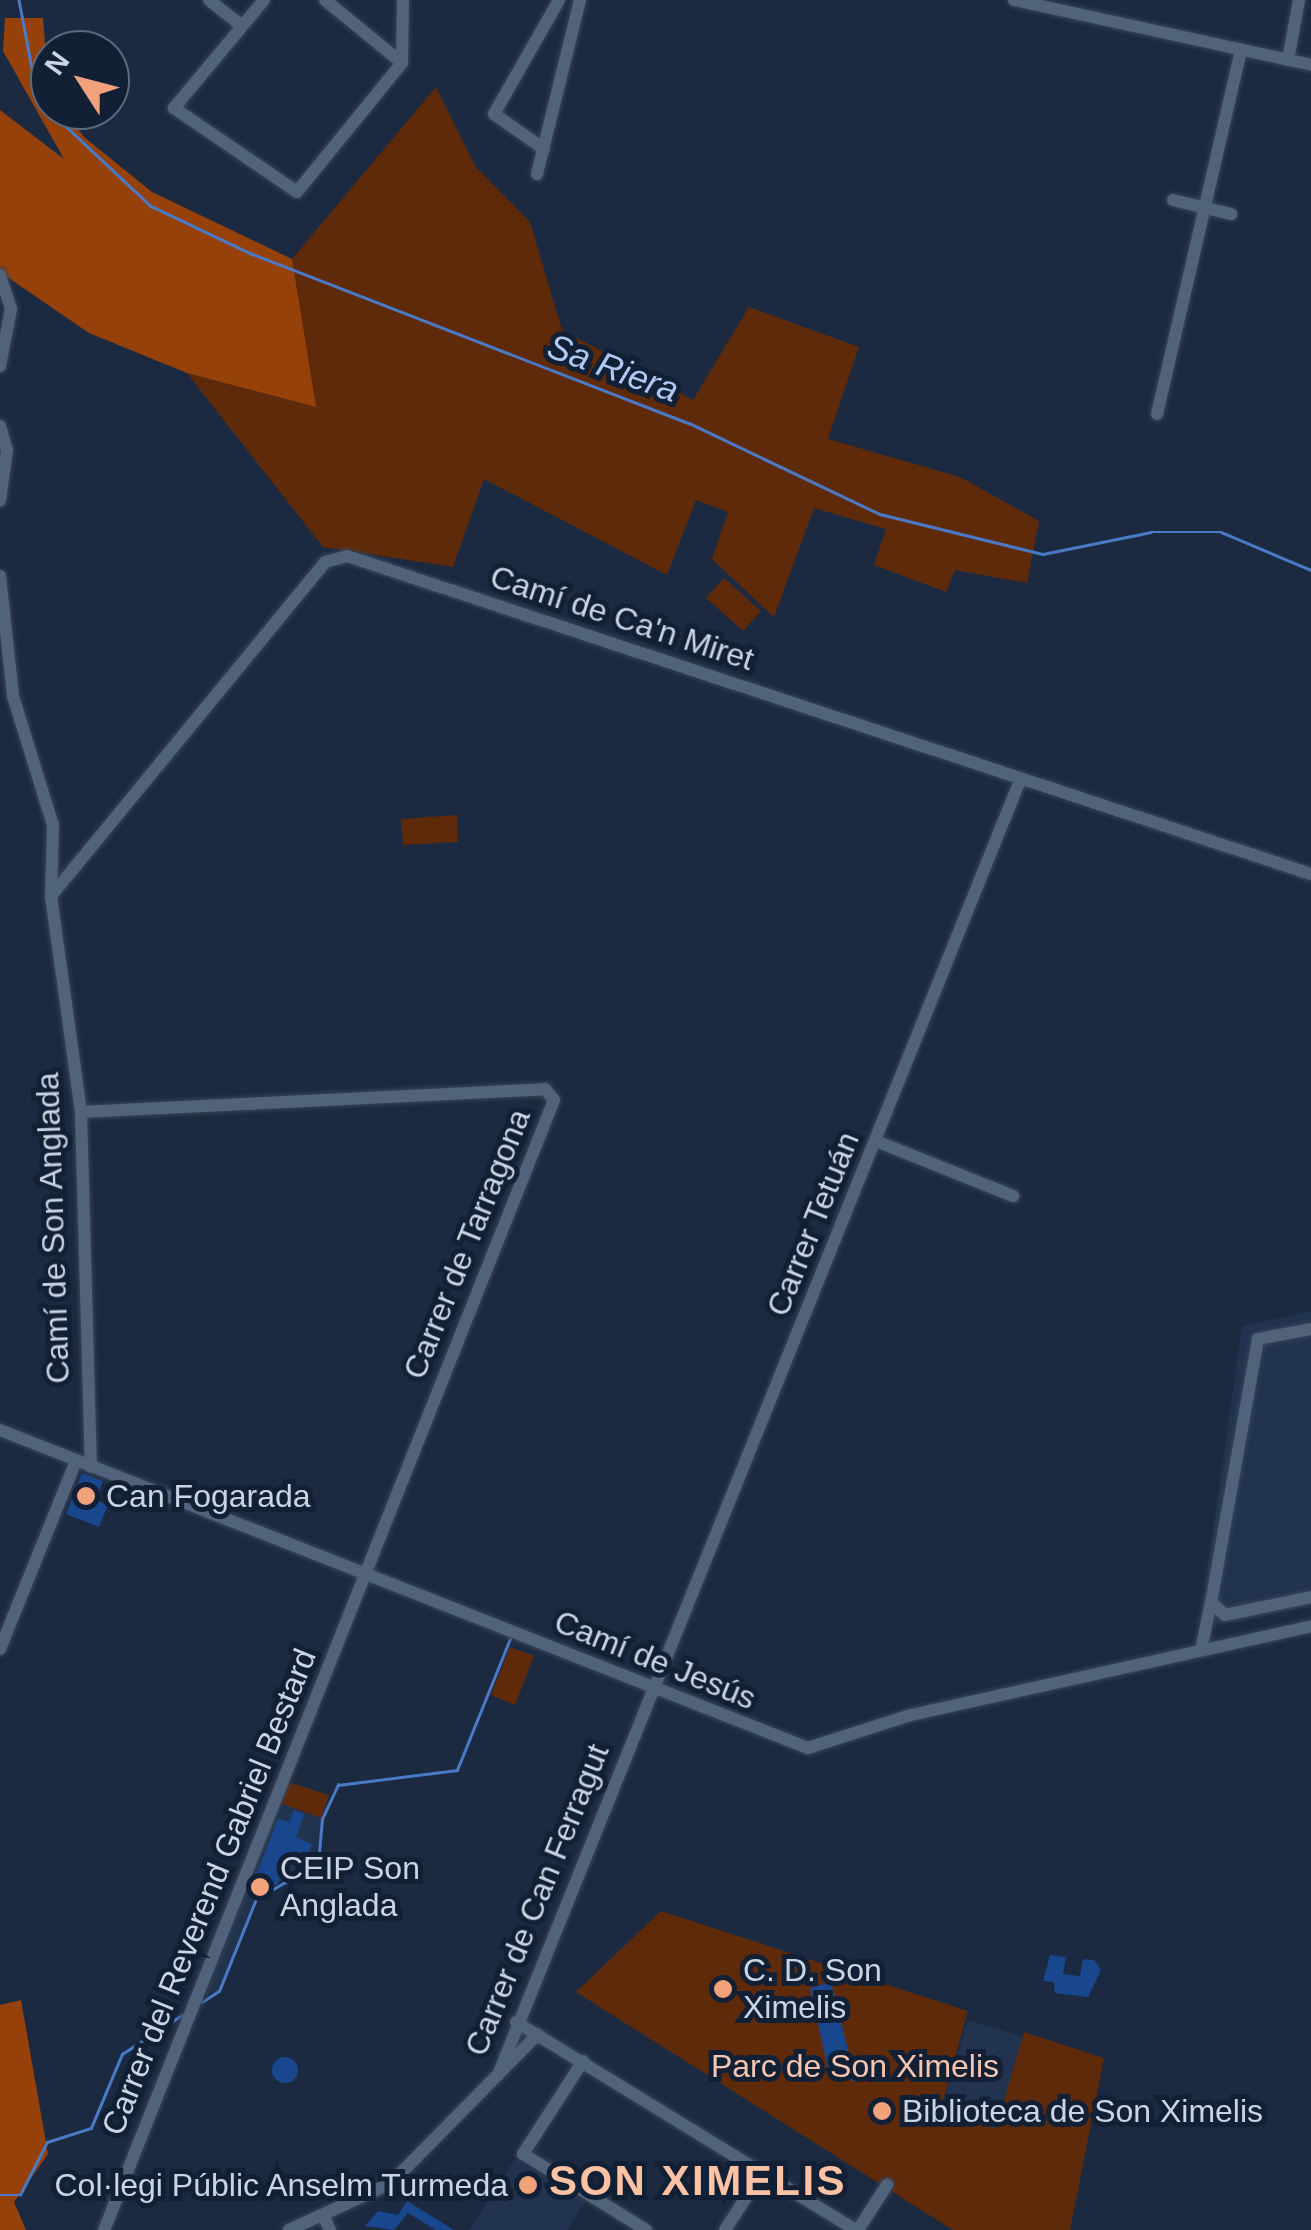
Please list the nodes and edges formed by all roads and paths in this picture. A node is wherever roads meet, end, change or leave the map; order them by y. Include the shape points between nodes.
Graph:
1 (209, 0) edge
2 (264, 0) edge
3 (325, 0) edge
4 (403, 0) edge
5 (559, 0) edge
6 (580, 0) edge
7 (1014, 0) edge
8 (1299, 0) edge
9 (242, 26) junction
10 (1241, 50) junction
11 (1288, 60) junction
12 (402, 63) junction
13 (1311, 65) edge
14 (544, 149) junction
15 (538, 174) dead end
16 (1173, 200) dead end
17 (1204, 208) junction
18 (1231, 214) dead end
19 (0, 275) edge
20 (0, 366) edge
21 (1157, 414) dead end
22 (0, 426) edge
23 (0, 501) edge
24 (0, 576) edge
25 (1021, 778) junction
26 (1311, 874) edge
27 (51, 896) junction
28 (82, 1112) junction
29 (876, 1141) junction
30 (1013, 1196) dead end
31 (1311, 1330) edge
32 (0, 1430) edge
33 (76, 1461) junction
34 (91, 1466) junction
35 (366, 1574) junction
36 (1311, 1597) edge
37 (1213, 1607) junction
38 (1311, 1626) edge
39 (0, 1649) edge
40 (1201, 1650) junction
41 (654, 1690) junction
42 (516, 2022) junction
43 (538, 2034) junction
44 (583, 2061) junction
45 (498, 2075) junction
46 (761, 2174) junction
47 (887, 2185) dead end
48 (327, 2224) edge
49 (104, 2230) edge
50 (289, 2230) edge
51 (646, 2230) edge
52 (725, 2230) edge
53 (857, 2230) edge

1 - 9 street
2 - 9 street
3 - 12 street
4 - 12 street
5 - 14 street via 494,114
6 - 14 street
7 - 10 street
8 - 11 street
9 - 12 street via 174,108 298,192
10 - 11 street
10 - 17 street
11 - 13 street
14 - 15 street
16 - 17 street
17 - 18 street
17 - 21 street
19 - 20 street via 11,309
22 - 23 street via 7,450
24 - 27 street, Camí de Son Anglada via 14,696 52,825
25 - 26 street, Camí de Ca'n Miret
25 - 27 street, Camí de Ca'n Miret via 347,556 326,562
25 - 29 street, Carrer Tetuán
27 - 28 street, Camí de Son Anglada
28 - 34 street, Camí de Son Anglada
28 - 35 street, Carrer de Tarragona via 552,1094
29 - 30 street
29 - 41 street, Carrer Tetuán
31 - 37 street via 1258,1339
32 - 33 street, Camí de Jesús
33 - 34 street, Camí de Jesús
33 - 39 street
34 - 35 street, Camí de Jesús
35 - 41 street, Camí de Jesús
35 - 49 street, Carrer del Reverend Gabriel Bestard
36 - 37 street
37 - 40 street
38 - 40 street, Camí de Jesús
40 - 41 street, Camí de Jesús via 910,1716 808,1748
41 - 42 street, Carrer de Can Ferragut
42 - 43 street
42 - 45 street, Carrer de Can Ferragut
43 - 44 street
43 - 45 street, Carrer de Can Ferragut
44 - 46 street
44 - 51 street via 523,2154
45 - 48 street, Carrer de Can Ferragut via 366,2199
46 - 52 street
46 - 53 street
47 - 53 street
48 - 50 street

